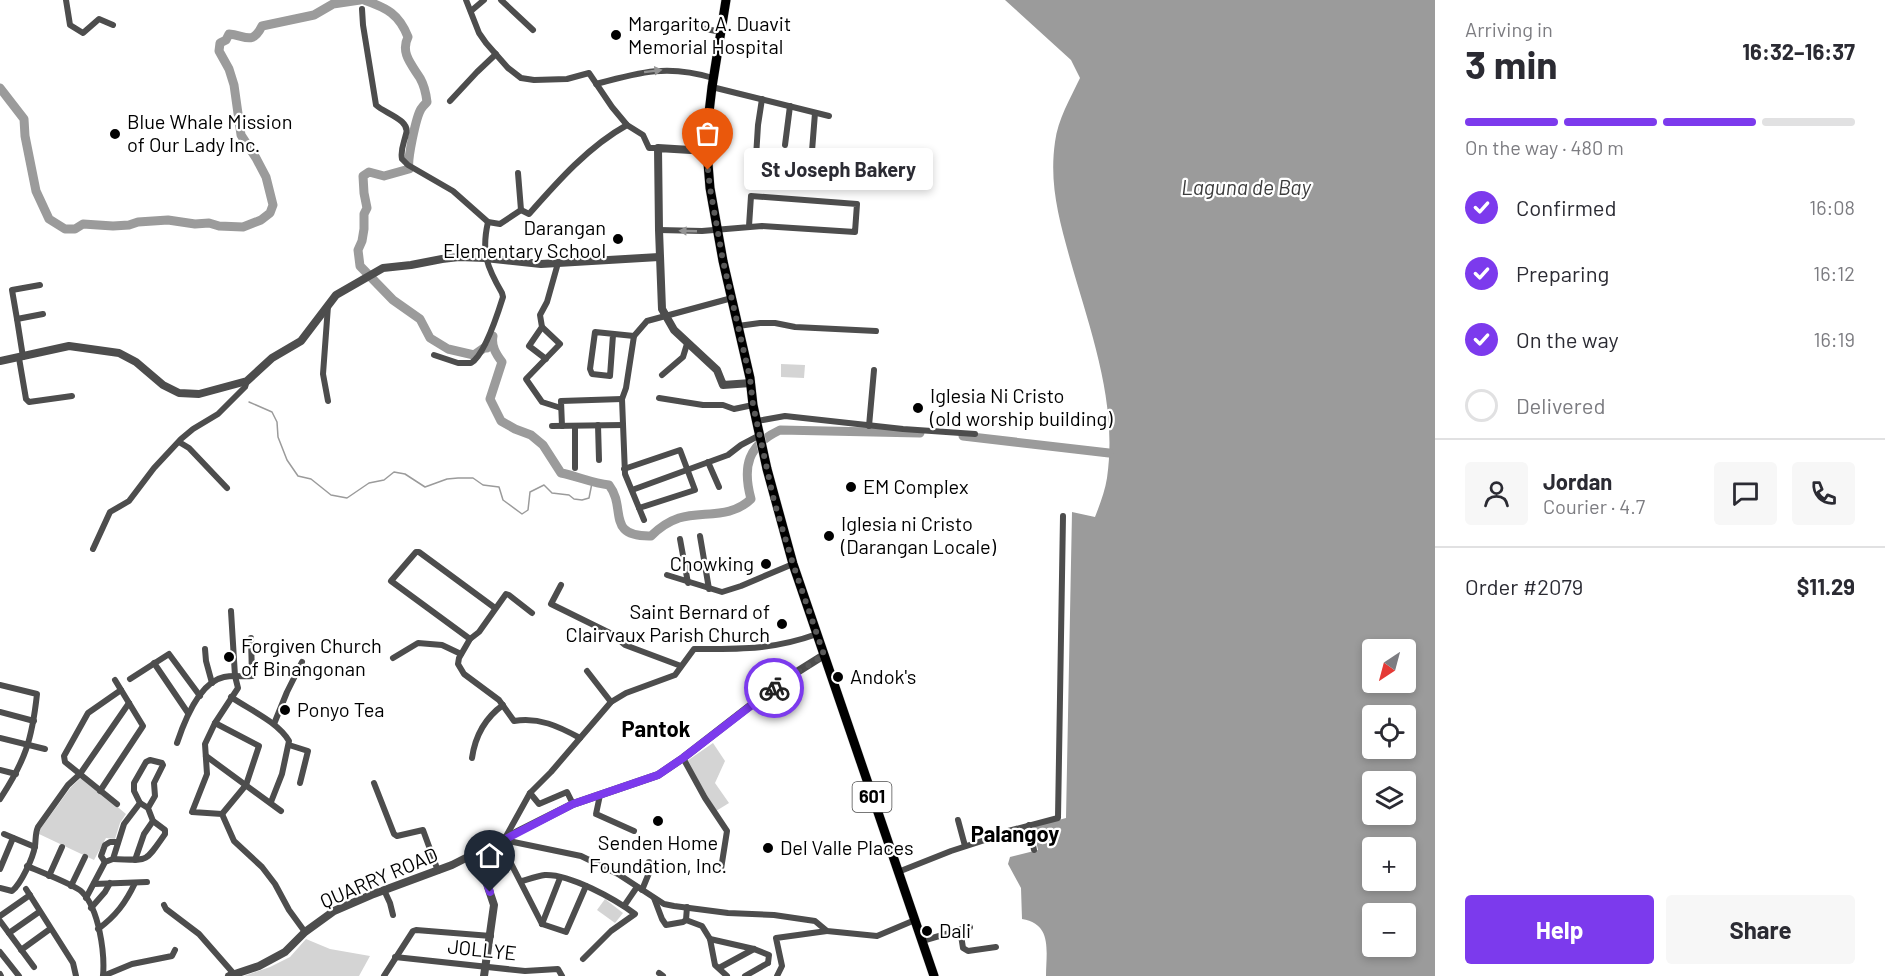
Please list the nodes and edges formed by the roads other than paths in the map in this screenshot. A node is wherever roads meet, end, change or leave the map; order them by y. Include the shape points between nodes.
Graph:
1 (66, 0) edge
2 (466, 0) edge
3 (484, 0) edge
4 (501, 0) edge
5 (726, 0) edge
6 (362, 9) dead end
7 (471, 10) junction
8 (112, 25) dead end
9 (691, 26) dead end
10 (533, 30) dead end
11 (721, 32) junction
12 (496, 54) junction
13 (712, 82) junction
14 (596, 84) junction
15 (762, 99) junction
16 (450, 101) dead end
17 (790, 106) junction
18 (815, 113) junction
19 (829, 116) dead end
20 (627, 125) junction
21 (784, 145) dead end
22 (658, 148) junction
23 (707, 151) junction
24 (812, 151) dead end
25 (756, 157) dead end
26 (518, 173) dead end
27 (521, 210) junction
28 (488, 222) junction
29 (749, 226) junction
30 (658, 230) junction
31 (718, 230) junction
32 (659, 256) junction
33 (486, 258) junction
34 (558, 263) junction
35 (40, 285) dead end
36 (732, 298) junction
37 (329, 302) junction
38 (43, 314) dead end
39 (665, 316) junction
40 (17, 319) junction
41 (738, 326) junction
42 (542, 327) junction
43 (876, 330) dead end
44 (613, 335) junction
45 (634, 336) junction
46 (687, 344) junction
47 (434, 355) dead end
48 (21, 357) junction
49 (546, 359) junction
50 (0, 361) edge
51 (874, 370) dead end
52 (662, 375) dead end
53 (610, 376) junction
54 (247, 381) junction
55 (751, 383) junction
56 (610, 385) dead end
57 (72, 396) dead end
58 (659, 398) dead end
59 (622, 399) junction
60 (328, 401) dead end
61 (753, 405) junction
62 (561, 408) junction
63 (757, 421) junction
64 (598, 425) junction
65 (623, 425) junction
66 (552, 426) dead end
67 (562, 426) junction
68 (575, 426) junction
69 (869, 426) junction
70 (975, 434) dead end
71 (760, 435) junction
72 (179, 442) junction
73 (599, 460) dead end
74 (708, 462) junction
75 (575, 468) dead end
76 (624, 469) junction
77 (688, 469) junction
78 (719, 487) dead end
79 (227, 488) dead end
80 (632, 490) junction
81 (639, 508) junction
82 (1063, 516) dead end
83 (644, 520) dead end
84 (700, 536) dead end
85 (680, 539) dead end
86 (93, 549) dead end
87 (793, 564) junction
88 (667, 575) dead end
89 (688, 583) junction
90 (561, 585) dead end
91 (709, 589) junction
92 (495, 608) junction
93 (231, 611) dead end
94 (532, 613) dead end
95 (817, 634) junction
96 (251, 638) dead end
97 (470, 639) junction
98 (205, 650) dead end
99 (461, 654) junction
100 (824, 655) junction
101 (393, 658) dead end
102 (302, 662) dead end
103 (154, 663) junction
104 (681, 666) junction
105 (587, 670) dead end
106 (235, 676) junction
107 (130, 679) dead end
108 (115, 680) dead end
109 (212, 682) junction
110 (0, 685) edge
111 (121, 690) junction
112 (200, 696) junction
113 (231, 697) junction
114 (611, 702) junction
115 (129, 703) junction
116 (503, 705) junction
117 (0, 712) edge
118 (188, 713) junction
119 (34, 721) junction
120 (215, 723) junction
121 (274, 724) junction
122 (0, 738) edge
123 (580, 738) junction
124 (177, 743) dead end
125 (29, 745) junction
126 (290, 745) junction
127 (45, 749) dead end
128 (206, 756) junction
129 (472, 758) dead end
130 (683, 758) junction
131 (0, 770) edge
132 (16, 774) junction
133 (80, 774) junction
134 (300, 783) dead end
135 (374, 783) dead end
136 (246, 785) junction
137 (100, 791) junction
138 (530, 793) junction
139 (600, 795) junction
140 (0, 799) edge
141 (271, 802) junction
142 (140, 803) junction
143 (117, 804) dead end
144 (573, 804) junction
145 (148, 808) junction
146 (281, 811) dead end
147 (222, 814) junction
148 (958, 820) dead end
149 (153, 821) junction
150 (1029, 825) junction
151 (634, 831) dead end
152 (4, 834) dead end
153 (13, 838) junction
154 (502, 841) junction
155 (118, 842) junction
156 (965, 846) junction
157 (35, 847) junction
158 (62, 847) dead end
159 (1034, 850) dead end
160 (477, 854) junction
161 (85, 857) dead end
162 (113, 859) junction
163 (135, 860) junction
164 (105, 862) junction
165 (649, 862) dead end
166 (27, 866) junction
167 (0, 869) edge
168 (721, 869) dead end
169 (438, 871) junction
170 (898, 872) junction
171 (49, 876) junction
172 (560, 878) junction
173 (522, 881) junction
174 (135, 882) junction
175 (147, 882) dead end
176 (110, 883) junction
177 (94, 884) junction
178 (71, 886) junction
179 (586, 886) junction
180 (0, 888) edge
181 (639, 888) junction
182 (26, 889) dead end
183 (384, 890) junction
184 (30, 895) junction
185 (86, 898) junction
186 (654, 898) junction
187 (164, 905) dead end
188 (624, 906) junction
189 (91, 908) junction
190 (687, 908) junction
191 (39, 912) junction
192 (393, 915) dead end
193 (0, 916) edge
194 (686, 920) junction
195 (915, 920) junction
196 (0, 921) edge
197 (543, 924) junction
198 (970, 927) dead end
199 (50, 929) junction
200 (98, 929) junction
201 (960, 929) junction
202 (827, 931) junction
203 (305, 932) junction
204 (9, 933) junction
205 (491, 936) junction
206 (710, 939) junction
207 (922, 941) junction
208 (996, 947) dead end
209 (754, 949) junction
210 (21, 950) junction
211 (175, 950) dead end
212 (0, 952) edge
213 (395, 957) junction
214 (583, 959) dead end
215 (768, 963) junction
216 (486, 966) junction
217 (34, 967) dead end
218 (719, 968) junction
219 (779, 973) edge
220 (232, 975) edge
221 (19, 976) edge
222 (76, 976) edge
223 (103, 976) edge
224 (384, 976) edge
225 (484, 976) edge
226 (562, 976) edge
227 (727, 976) edge
228 (745, 976) edge
229 (934, 976) edge

1 - 8 street via 70,25 83,33 99,19
2 - 7 street
3 - 7 street
4 - 10 street
5 - 11 main road, 601
6 - 28 street via 376,105 408,131 402,159 453,191
7 - 12 street via 479,33
9 - 11 street
11 - 13 main road, 601
12 - 14 street via 521,78 567,79 589,73
12 - 16 street
14 -> 13 street via 664,69 694,72
13 - 15 street
13 - 23 main road, 601
14 - 20 street
15 - 17 street
15 - 25 street
17 - 18 street
17 - 21 street
18 - 19 street
18 - 24 street
20 - 22 street via 643,135 649,148
20 - 27 street via 608,135 581,159 529,214
22 - 23 street
22 - 30 street
23 - 31 main road, 601
26 - 27 street
27 - 28 street via 500,224
28 - 33 street
29 - 29 street via 751,196 857,204 855,231
29 - 31 street
31 -> 30 street
30 - 32 street
31 - 36 main road, 601
32 - 34 street
32 - 39 street
33 - 34 street
33 - 37 street via 442,259 380,269
33 - 47 street via 503,297 483,347 475,361 465,364
34 - 42 street via 540,315
35 - 40 street via 12,290
36 - 39 street
36 - 41 main road, 601
37 - 54 street via 301,341 272,358
37 - 60 street via 323,374
38 - 40 street
39 - 45 street via 648,321
39 - 46 street
40 - 48 street
41 - 43 street via 775,323
41 - 55 main road, 601
42 - 49 street via 529,346
42 - 49 street via 560,344
44 - 45 street
44 - 53 street
44 - 53 street via 595,332 590,369 592,374
45 - 59 street
46 - 52 street via 683,357
46 - 55 street via 717,370 723,385
48 - 50 street
48 - 54 street via 69,346 119,353 179,393 199,394
48 - 57 street via 29,402
49 - 62 street via 526,379 542,402
51 - 69 street
53 - 56 street
54 - 72 street via 218,414
55 - 61 main road, 601
58 - 61 street via 734,409
59 - 62 street via 561,401
59 - 65 street
61 - 63 main road, 601
62 - 67 street
63 - 69 street via 785,416
63 - 71 main road, 601
64 - 65 street
64 - 68 street
64 - 73 street
65 - 76 street
66 - 67 street
67 - 68 street
68 - 75 street
69 - 70 street
71 - 74 street via 728,455
71 - 87 main road, 601
72 - 79 street
72 - 86 street via 129,501 110,512
74 - 77 street
74 - 78 street
76 - 77 street via 680,450
76 - 80 street
77 - 80 street
77 - 81 street via 695,490
80 - 81 street
81 - 83 street
82 - 150 street via 1058,818
84 - 91 street
85 - 89 street
87 - 91 street via 722,592
87 - 95 main road, 601
88 - 89 street
89 - 91 street
90 - 104 street via 551,604 612,634 625,645
92 - 94 street via 506,594
92 - 97 street
92 - 97 street via 419,552 392,581
93 - 106 street
95 - 100 main road, 601
95 - 104 street via 770,647 694,649
96 - 106 street via 253,674
97 - 99 street
98 - 109 street
99 - 101 street via 442,645 418,643
99 - 116 street via 458,664 464,674
100 - 130 street, QUARRY ROAD via 773,688
100 - 170 main road, 601
102 - 121 street
103 - 107 street
103 - 112 street via 169,654
103 - 118 street
104 - 114 street via 675,675
105 - 114 street
106 - 109 street
106 - 113 street via 238,688
108 - 111 street
109 - 112 street
110 - 119 street via 37,694
111 - 115 street
111 - 133 street via 88,712 64,756 65,762
112 - 118 street
113 - 120 street
113 - 121 street
114 - 123 street
115 - 133 street
115 - 137 street via 143,727
116 - 123 street via 514,721 542,721
116 - 129 street via 483,726
117 - 119 street
118 - 124 street
119 - 125 street
120 - 128 street via 205,744
120 - 136 street via 259,746
121 - 126 street
122 - 125 street
123 - 138 street
125 - 127 street
125 - 132 street
126 - 134 street via 308,750
126 - 141 street
128 - 136 street
128 - 147 street via 207,774 192,812
130 - 139 street, QUARRY ROAD via 647,779
130 - 168 street via 727,831
131 - 132 street
132 - 140 street
133 - 137 street
133 - 157 street via 38,826
135 - 169 street via 394,834 423,830
136 - 141 street
136 - 147 street
137 - 143 street
138 - 144 street via 540,804 567,792
138 - 154 street
139 - 144 street, QUARRY ROAD
139 - 151 street via 596,814
141 - 146 street
142 - 145 street
142 - 145 street via 134,783 149,760 162,763 153,786 155,796
142 - 155 street via 126,821
144 - 154 street, QUARRY ROAD
145 - 149 street
147 - 203 street via 234,841 262,867
148 - 156 street
149 - 163 street
149 - 163 street via 165,834 149,857
150 - 156 street
150 - 159 street
152 - 153 street
153 - 157 street
153 - 167 street
154 - 160 street, QUARRY ROAD
154 - 173 street
154 - 181 street via 581,856
155 - 162 street
155 - 164 street via 105,845 101,856
156 - 170 street
157 - 166 street
158 - 171 street
160 - 169 street, QUARRY ROAD
160 - 205 street via 495,905
161 - 178 street
162 - 163 street
162 - 164 street
164 - 177 street
165 - 181 street via 649,873
166 - 171 street
166 - 180 street via 15,890
169 - 183 street, QUARRY ROAD
170 - 195 main road, 601
171 - 178 street
172 - 173 street via 543,875
172 - 179 street
172 - 197 street
173 - 197 street
174 - 175 street
174 - 176 street
174 - 200 street via 113,919
176 - 177 street
176 - 189 street
177 - 185 street
178 - 185 street
179 - 188 street
179 - 197 street via 566,932
181 - 186 street
181 - 188 street
182 - 184 street
183 - 192 street
183 - 203 street, QUARRY ROAD via 334,911
184 - 191 street
184 - 193 street
185 - 189 street
186 - 190 street
186 - 194 street via 665,924
187 - 220 street via 199,934
188 - 214 street via 635,914
189 - 200 street
190 - 194 street
190 - 202 street via 815,921
191 - 199 street
191 - 204 street
194 - 206 street via 702,926
195 - 202 street via 877,936
195 - 207 main road, 601
196 - 204 street
198 - 201 street
199 - 210 street
199 - 222 street
200 - 223 street
201 - 207 street
201 - 208 street via 963,948 968,951
202 - 219 street via 776,938 782,961
203 - 220 street, QUARRY ROAD via 285,952
204 - 210 street
205 - 213 street via 416,930
205 - 216 street
206 - 209 street
206 - 218 street
207 - 229 main road, 601
209 - 215 street via 769,955
209 - 218 street
210 - 217 street
211 - 223 street via 172,956 132,964
212 - 221 street
213 - 216 street, JOLLYE
213 - 224 street
215 - 219 street
215 - 228 street
216 - 225 street
216 - 226 street, JOLLYE via 525,971 558,969
218 - 227 street

